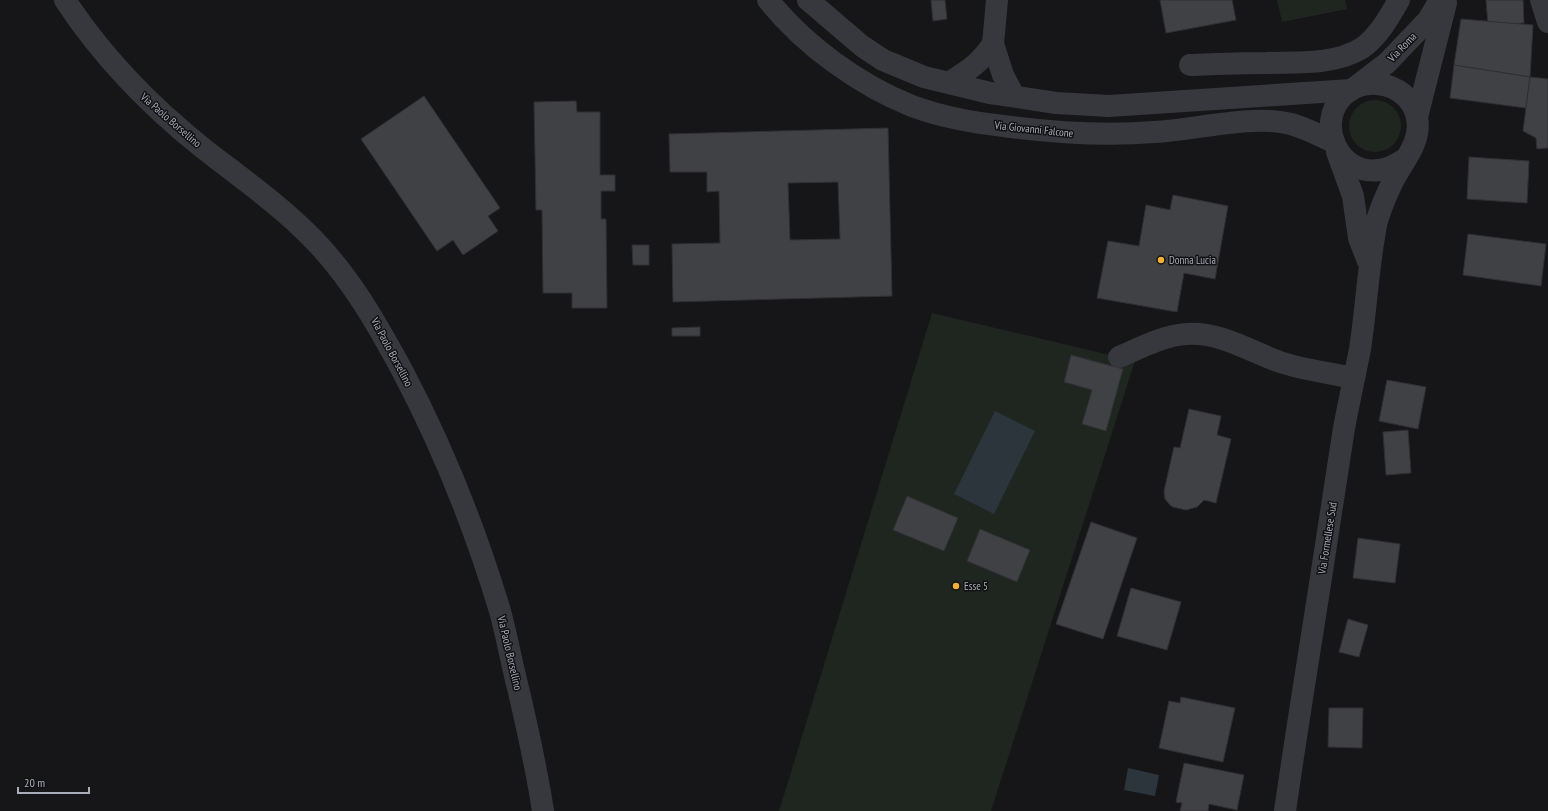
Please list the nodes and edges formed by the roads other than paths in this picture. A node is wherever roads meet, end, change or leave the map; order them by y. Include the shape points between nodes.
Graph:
1 (65, 0) edge
2 (768, 0) edge
3 (808, 0) edge
4 (997, 0) edge
5 (1399, 0) edge
6 (1440, 0) edge
7 (1446, 0) edge
8 (1541, 0) edge
9 (1548, 22) edge
10 (993, 44) junction
11 (1190, 65) dead end
12 (950, 82) junction
13 (1353, 89) junction
14 (1014, 96) junction
15 (1417, 117) junction
16 (1335, 147) junction
17 (1405, 159) junction
18 (1369, 264) junction
19 (1119, 357) dead end
20 (1354, 378) junction
21 (544, 811) edge
22 (1285, 811) edge

1 - 21 street, Via Paolo Borsellino via 88,34 119,71 168,119 295,221 326,252 371,314 417,399 467,512 500,612 537,769
2 - 16 street, Via Giovanni Falcone via 803,37 844,69 893,97 953,119 1064,133 1097,134 1159,132 1250,122 1273,122 1298,126
3 - 12 street via 862,46 883,60 924,77
4 - 10 street
5 - 11 street via 1382,29 1363,47 1350,54 1327,60 1302,62
6 - 13 street, Via Roma via 1428,20 1387,63
7 - 15 street
8 - 9 street
10 - 12 street via 978,63
10 - 14 street via 1003,75
12 - 14 street via 971,89
13 - 14 street via 1109,106 1056,103
13 - 15 street via 1371,83 1393,88 1411,102
13 - 16 street via 1344,95 1334,108 1330,122 1331,138
15 - 17 street via 1418,132 1414,146
16 - 17 street via 1348,162 1362,169 1377,171 1392,167
16 - 18 street, Via Formellese Sud via 1353,196 1359,238
17 - 18 street, Via Formellese Sud via 1377,220
18 - 20 street, Via Formellese Sud via 1364,322
19 - 20 street via 1174,336 1198,334 1224,339 1281,362
20 - 22 street, Via Formellese Sud

